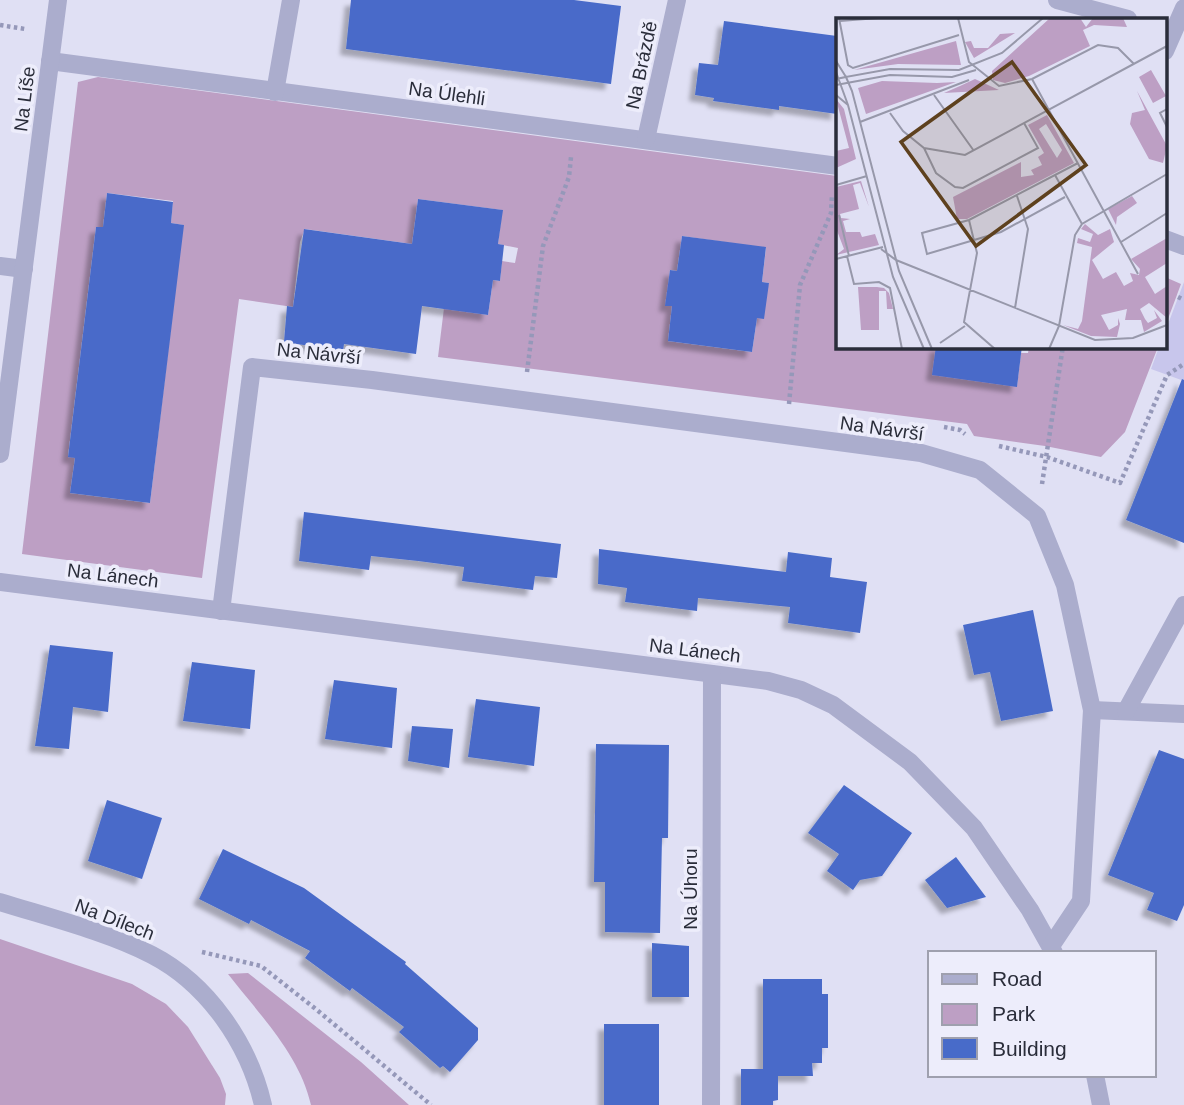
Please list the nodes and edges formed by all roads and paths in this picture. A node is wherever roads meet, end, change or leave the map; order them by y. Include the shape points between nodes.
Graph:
1 (58, 0) edge
2 (291, 0) edge
3 (677, 0) edge
4 (1057, 0) edge
5 (1184, 8) edge
6 (1124, 18) edge
7 (0, 25) edge
8 (25, 29) dead end
9 (1174, 32) edge
10 (1166, 49) edge
11 (51, 61) junction
12 (275, 92) junction
13 (646, 139) junction
14 (836, 166) edge
15 (569, 177) dead end
16 (831, 213) dead end
17 (1166, 239) edge
18 (1184, 246) edge
19 (0, 266) edge
20 (23, 269) junction
21 (1063, 348) edge
22 (1184, 364) edge
23 (527, 372) dead end
24 (789, 404) dead end
25 (0, 454) edge
26 (1076, 466) dead end
27 (1037, 516) junction
28 (0, 582) edge
29 (1184, 605) edge
30 (221, 611) junction
31 (712, 674) junction
32 (1092, 710) junction
33 (1126, 710) junction
34 (1184, 714) edge
35 (0, 902) edge
36 (191, 949) dead end
37 (1052, 949) edge
38 (1095, 1077) edge
39 (263, 1105) edge
40 (431, 1105) edge
41 (711, 1105) edge
42 (1101, 1105) edge

1 - 11 street, Na Líše
2 - 12 street
3 - 13 street, Na Brázdě
4 - 6 street
5 - 9 street
7 - 8 path
9 - 10 street
11 - 12 street, Na Úlehli
11 - 20 street, Na Líše
12 - 13 street, Na Úlehli
13 - 14 street, Na Úlehli
15 - 23 path via 543,246
16 - 24 path via 800,285
17 - 18 street
19 - 20 street
20 - 25 street, Na Líše
21 - 27 path
22 - 26 path via 1167,375 1120,483
27 - 30 street, Na Návrší via 980,470 921,453 252,367
27 - 32 street, Na Návrší via 1065,585
28 - 30 street, Na Lánech
29 - 33 street
30 - 31 street, Na Lánech
31 - 37 street, Na Lánech via 801,690 833,705 909,762 974,828
31 - 41 street, Na Úhoru
32 - 33 street
32 - 37 street, Na Návrší via 1081,901
33 - 34 street
35 - 39 street, Na Dílech via 153,955 186,979 211,1001 240,1044 258,1081
36 - 40 path via 261,966
38 - 42 street

